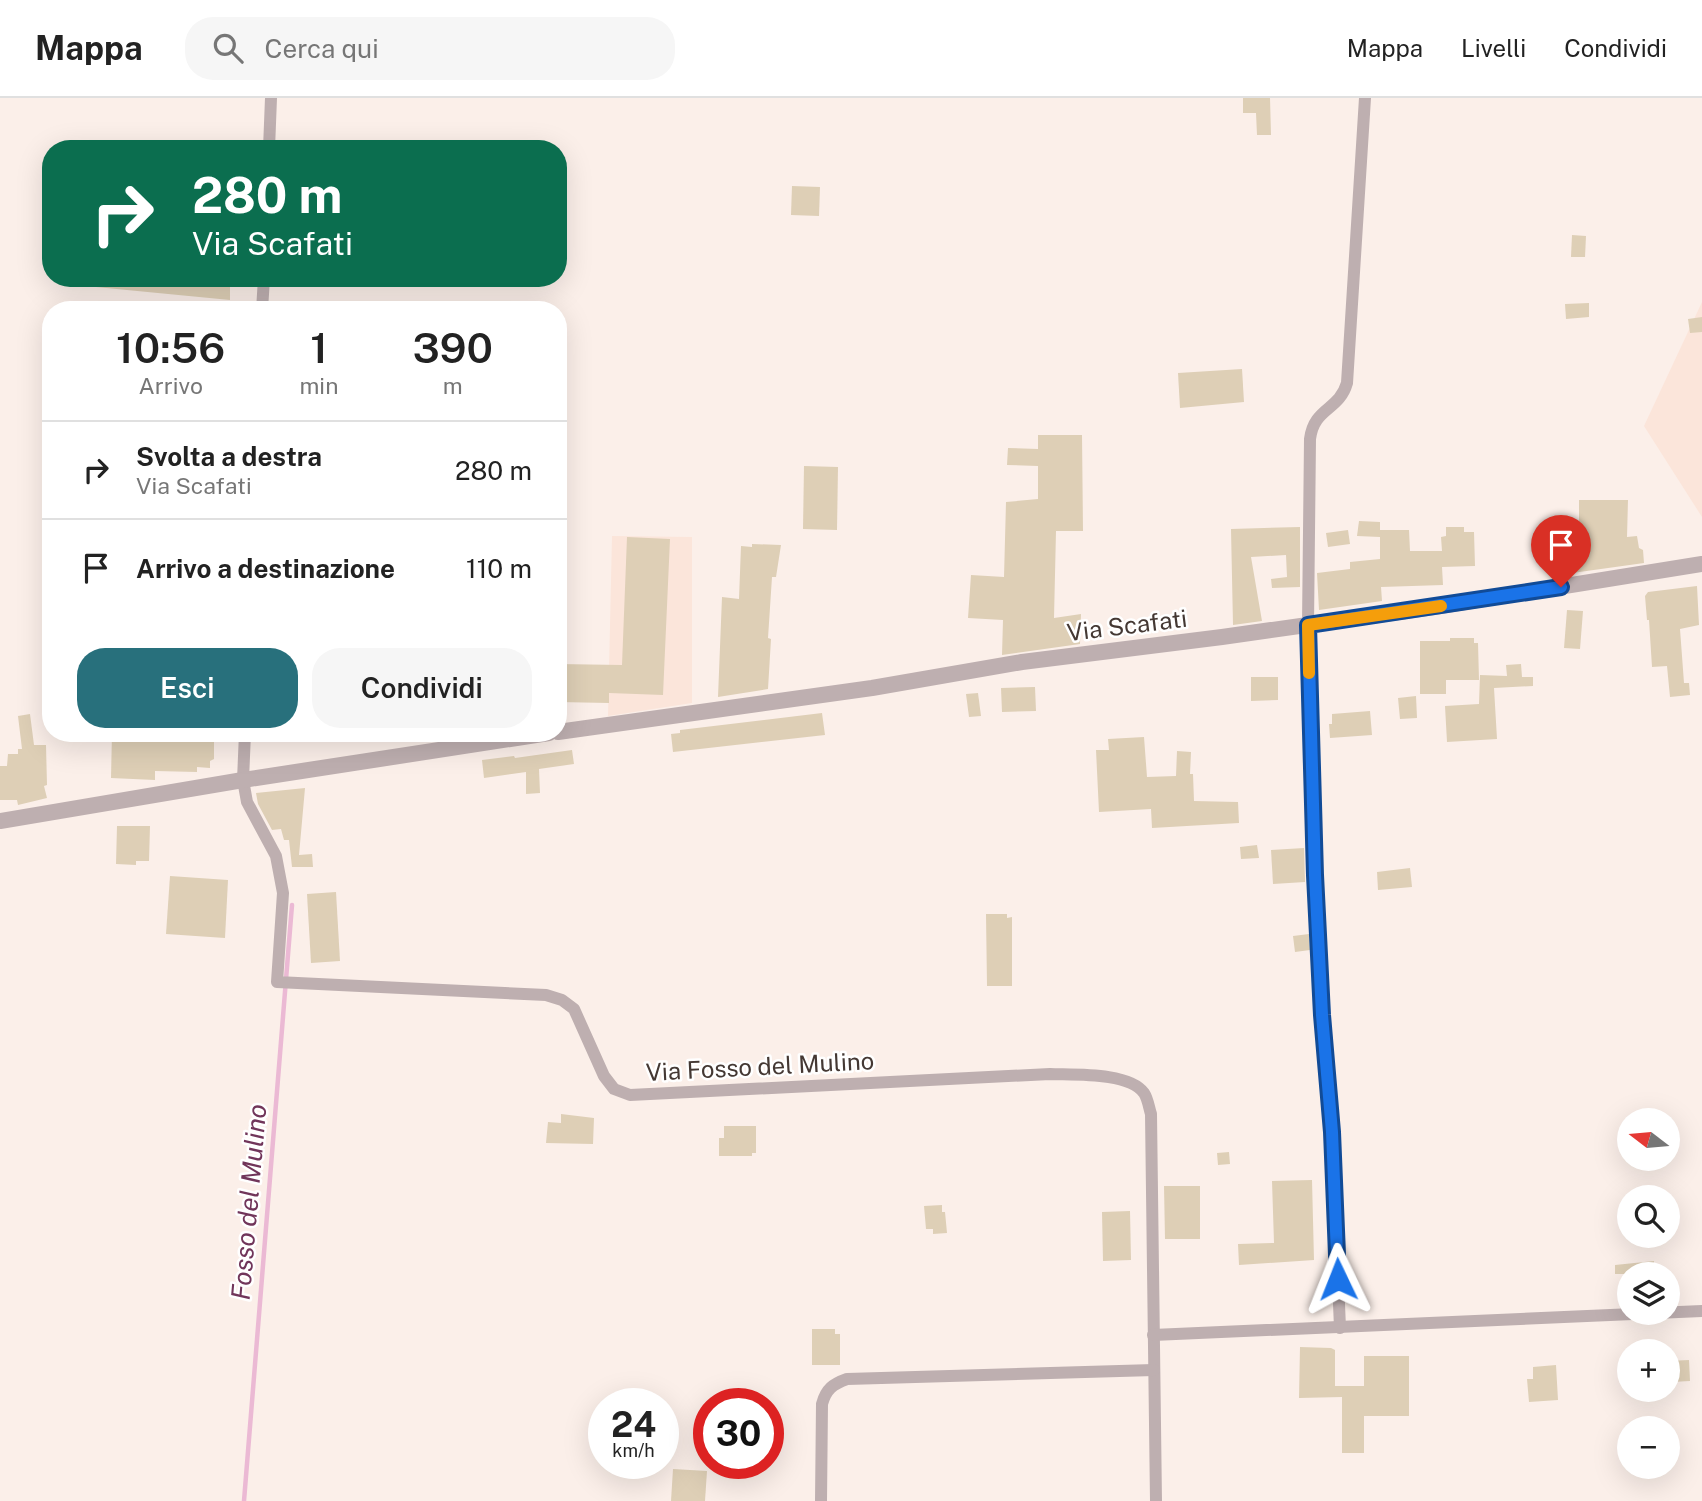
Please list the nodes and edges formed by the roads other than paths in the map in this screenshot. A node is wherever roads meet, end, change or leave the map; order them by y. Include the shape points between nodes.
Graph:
1 (271, 98) edge
2 (1365, 98) edge
3 (269, 140) edge
4 (1702, 564) edge
5 (1308, 625) junction
6 (567, 731) edge
7 (245, 742) edge
8 (491, 742) edge
9 (243, 780) junction
10 (0, 821) edge
11 (1702, 1311) edge
12 (1340, 1328) junction
13 (1153, 1335) junction
14 (1154, 1370) junction
15 (821, 1501) edge
16 (1156, 1501) edge

1 - 3 street
2 - 5 street via 1348,383 1344,394 1311,427
4 - 5 street, Via Scafati
5 - 6 street, Via Scafati via 1022,662
5 - 12 street via 1315,875
7 - 9 street, Via Fosso del Mulino
8 - 9 street
9 - 10 street
9 - 13 street, Via Fosso del Mulino via 247,802 276,856 284,893 277,982 546,995 562,1000 574,1009 604,1076 614,1088 630,1095 1050,1074 1112,1077 1135,1085 1144,1094 1151,1114
11 - 12 street
12 - 13 street
13 - 14 street, Via Fosso del Mulino
14 - 15 street via 838,1382 824,1394 822,1404
14 - 16 street, Via Fosso del Mulino

